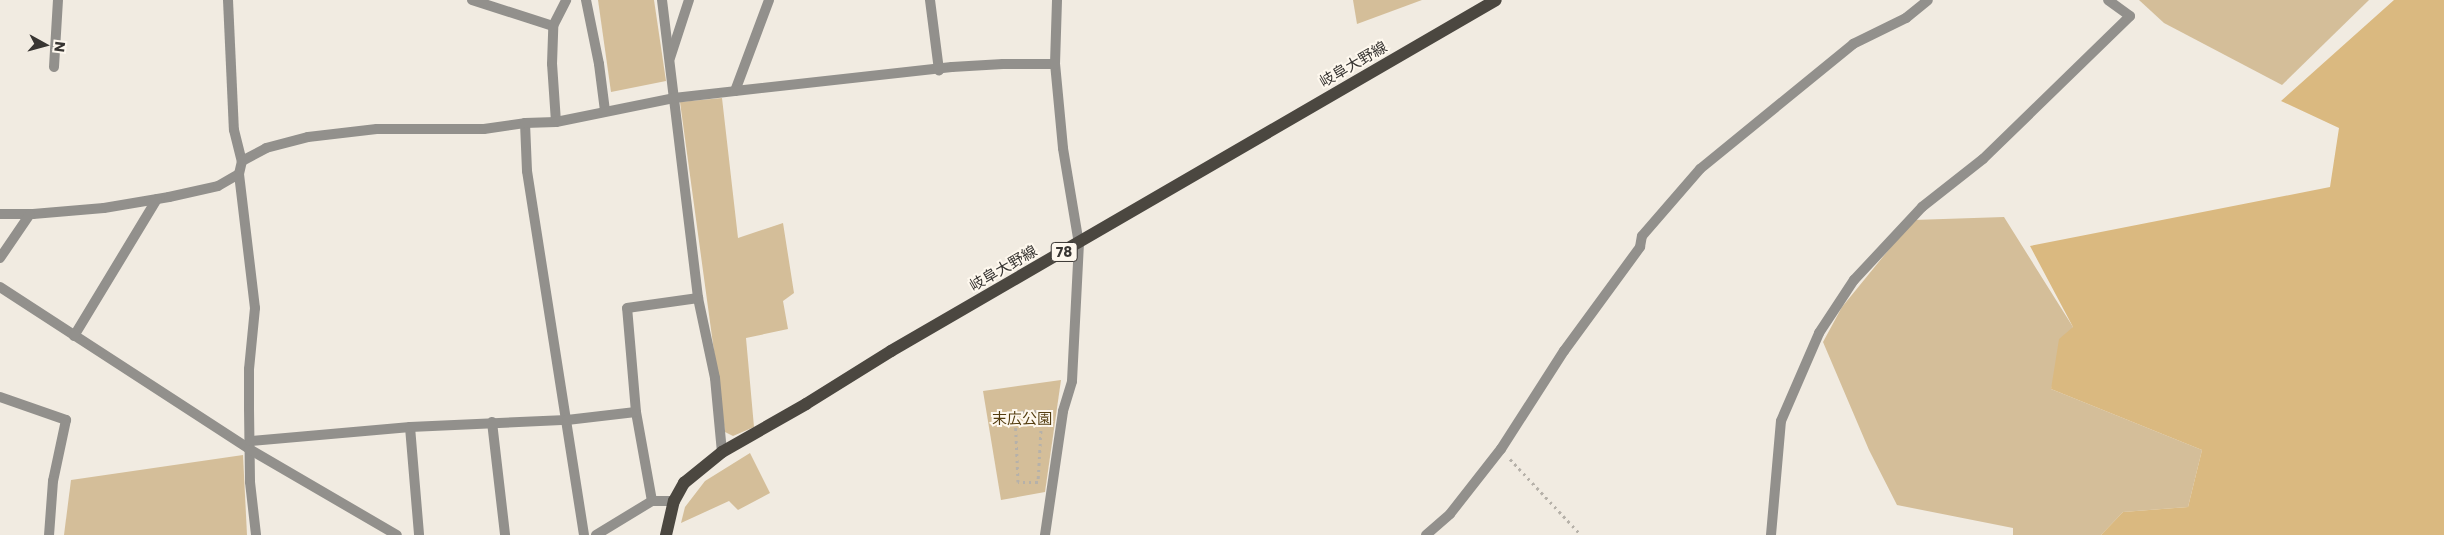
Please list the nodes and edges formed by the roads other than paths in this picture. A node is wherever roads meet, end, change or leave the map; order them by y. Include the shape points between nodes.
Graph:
1 (58, 0) edge
2 (228, 0) edge
3 (472, 0) edge
4 (566, 0) edge
5 (586, 0) edge
6 (662, 0) edge
7 (689, 0) edge
8 (770, 0) edge
9 (930, 0) edge
10 (1058, 0) edge
11 (1496, 0) edge
12 (1928, 0) edge
13 (2108, 0) edge
14 (553, 26) junction
15 (669, 60) junction
16 (1055, 64) junction
17 (54, 67) dead end
18 (939, 70) junction
19 (735, 91) junction
20 (674, 98) junction
21 (605, 111) junction
22 (556, 122) junction
23 (525, 123) junction
24 (242, 161) junction
25 (239, 174) junction
26 (157, 199) junction
27 (0, 214) edge
28 (30, 214) junction
29 (1078, 244) junction
30 (0, 258) edge
31 (0, 287) edge
32 (698, 298) junction
33 (74, 336) junction
34 (0, 397) edge
35 (636, 412) junction
36 (568, 420) junction
37 (492, 422) junction
38 (410, 427) junction
39 (250, 445) junction
40 (722, 452) junction
41 (652, 501) junction
42 (674, 501) junction
43 (49, 535) edge
44 (256, 535) edge
45 (397, 535) edge
46 (419, 535) edge
47 (505, 535) edge
48 (584, 535) edge
49 (596, 535) edge
50 (666, 535) edge
51 (1045, 535) edge
52 (1426, 535) edge
53 (1771, 535) edge

1 - 17 street
2 - 24 street via 234,130
3 - 14 street
4 - 14 street
5 - 21 street
6 - 15 street
7 - 15 street
8 - 19 street
9 - 18 street
10 - 16 street
11 - 29 main road, 岐阜大野線 / 78
12 - 52 street via 1906,18 1853,44 1700,169 1642,236 1640,247 1564,351 1501,449 1450,514
13 - 53 street via 2130,16 1983,159 1922,208 1854,280 1819,334 1781,422
14 - 22 street
15 - 20 street
16 - 18 street via 1003,64
16 - 29 street via 1063,148
18 - 19 street
19 - 20 street
20 - 21 street
20 - 32 street
21 - 22 street
22 - 23 street
23 - 24 street via 484,129 377,129 308,137 266,148
23 - 36 street via 527,171
24 - 25 street
25 - 26 street via 218,186
25 - 39 street via 255,308 249,369
26 - 28 street via 104,208
26 - 33 street
27 - 28 street
28 - 30 street
29 - 40 main road, 岐阜大野線 / 78
29 - 51 street via 1072,381 1063,411
31 - 33 street
32 - 35 street via 627,308
32 - 40 street via 715,378
33 - 39 street
34 - 43 street via 66,420 53,481
35 - 36 street
35 - 41 street
36 - 37 street
36 - 48 street
37 - 38 street
37 - 47 street
38 - 39 street
38 - 46 street
39 - 44 street
39 - 45 street
40 - 42 main road, 岐阜大野線 / 78 via 684,483
41 - 42 street
41 - 49 street
42 - 50 main road, 岐阜大野線 / 78

